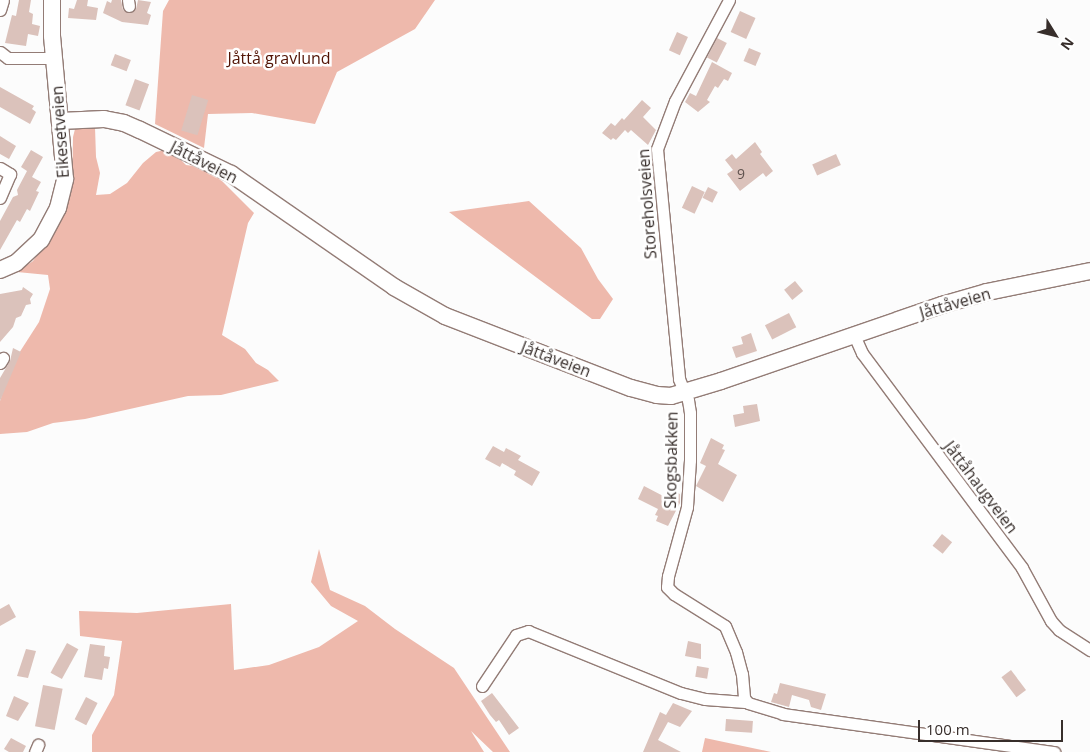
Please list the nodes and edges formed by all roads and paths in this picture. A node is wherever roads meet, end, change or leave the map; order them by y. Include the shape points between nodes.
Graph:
1 (3, 0) edge
2 (52, 0) edge
3 (729, 0) edge
4 (0, 10) edge
5 (0, 52) edge
6 (54, 58) junction
7 (60, 121) junction
8 (0, 168) edge
9 (0, 198) edge
10 (0, 270) edge
11 (1090, 271) edge
12 (854, 335) junction
13 (684, 392) junction
14 (1090, 650) edge
15 (482, 686) dead end
16 (745, 702) junction
17 (1054, 752) edge

1 - 4 street
2 - 6 main road, Eikesetveien
3 - 13 street, Storeholsveien via 675,101 657,149 679,379
5 - 6 street via 8,58
6 - 7 main road, Eikesetveien
7 - 10 main road, Eikesetveien via 65,179 58,208 41,240 16,263
7 - 13 main road, Jåttåveien via 104,119 124,123 230,174 394,286 445,316 632,388 657,395 671,396
8 - 9 street via 10,174
11 - 12 main road, Jåttåveien via 987,292
12 - 13 main road, Jåttåveien
12 - 14 street, Jåttåhaugveien via 862,353 1022,568 1051,621
13 - 16 street, Skogsbakken via 690,413 687,506 667,585 674,594 724,626 732,639 739,664
15 - 16 street via 516,635 528,631 681,693 705,699
16 - 17 street via 783,714

